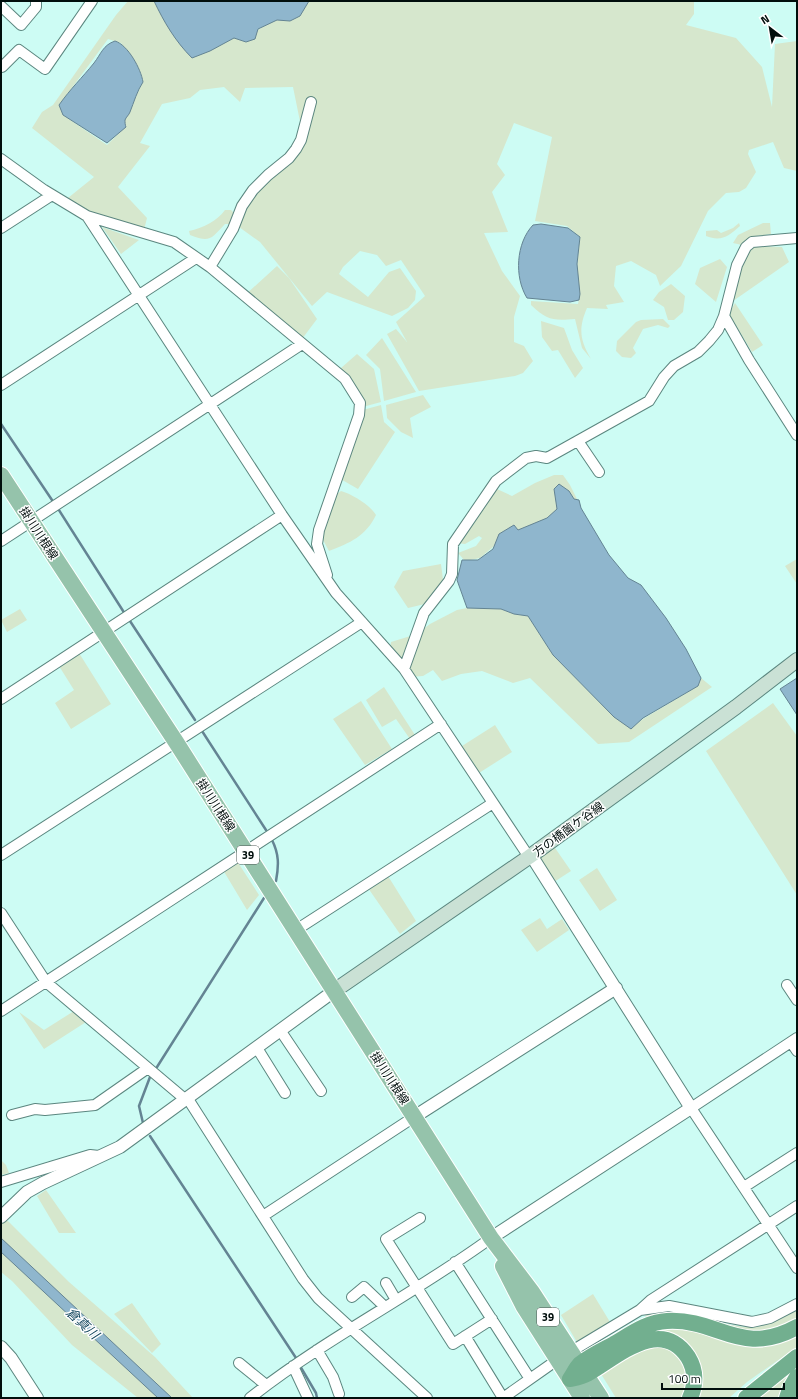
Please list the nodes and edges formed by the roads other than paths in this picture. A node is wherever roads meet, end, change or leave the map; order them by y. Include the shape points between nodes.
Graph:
1 (36, 1) edge
2 (92, 1) edge
3 (1, 6) edge
4 (1, 66) edge
5 (311, 102) dead end
6 (1, 159) edge
7 (52, 195) junction
8 (87, 216) junction
9 (1, 228) edge
10 (797, 238) edge
11 (196, 258) junction
12 (210, 267) junction
13 (138, 296) junction
14 (724, 316) junction
15 (302, 344) junction
16 (1, 385) edge
17 (210, 406) junction
18 (797, 434) edge
19 (578, 441) junction
20 (598, 472) dead end
21 (3, 483) edge
22 (282, 516) junction
23 (31, 521) junction
24 (1, 541) edge
25 (330, 585) junction
26 (362, 622) junction
27 (103, 632) junction
28 (797, 660) edge
29 (404, 669) junction
30 (1, 699) edge
31 (441, 724) junction
32 (176, 742) junction
33 (493, 803) junction
34 (246, 852) junction
35 (1, 855) edge
36 (530, 856) junction
37 (1, 913) edge
38 (296, 930) junction
39 (46, 982) junction
40 (788, 985) dead end
41 (616, 988) junction
42 (334, 991) junction
43 (797, 1000) edge
44 (1, 1011) edge
45 (280, 1030) junction
46 (794, 1040) edge
47 (257, 1048) junction
48 (797, 1051) edge
49 (148, 1068) junction
50 (321, 1091) dead end
51 (285, 1093) dead end
52 (187, 1100) junction
53 (692, 1108) junction
54 (12, 1115) dead end
55 (414, 1116) junction
56 (797, 1153) edge
57 (103, 1156) junction
58 (1, 1182) edge
59 (744, 1187) junction
60 (796, 1210) edge
61 (2, 1213) edge
62 (263, 1216) junction
63 (420, 1218) dead end
64 (768, 1224) junction
65 (491, 1238) junction
66 (455, 1262) junction
67 (797, 1268) edge
68 (386, 1282) dead end
69 (417, 1287) junction
70 (352, 1297) dead end
71 (396, 1300) junction
72 (797, 1304) edge
73 (385, 1307) junction
74 (640, 1310) junction
75 (492, 1319) junction
76 (797, 1327) edge
77 (350, 1329) junction
78 (465, 1336) junction
79 (1, 1347) edge
80 (317, 1350) junction
81 (797, 1357) edge
82 (557, 1360) junction
83 (239, 1363) dead end
84 (579, 1364) junction
85 (293, 1366) junction
86 (797, 1377) edge
87 (530, 1379) junction
88 (570, 1379) junction
89 (266, 1385) junction
90 (339, 1394) dead end
91 (37, 1398) edge
92 (250, 1398) edge
93 (308, 1398) edge
94 (427, 1398) edge
95 (503, 1398) edge
96 (582, 1398) edge
97 (602, 1398) edge
98 (690, 1398) edge
99 (746, 1398) edge
100 (788, 1398) edge

1 - 3 street via 36,7 21,25
2 - 4 street via 45,69 19,50
5 - 12 street via 301,140 296,149 253,190
6 - 7 street
7 - 8 street
7 - 9 street
8 - 11 street via 174,242
8 - 13 street
10 - 14 street via 752,242 746,247 737,265
11 - 12 street
11 - 13 street
12 - 15 street
13 - 16 street
13 - 17 street
14 - 18 street
14 - 19 street via 718,330 709,341 698,352 674,366 649,401
15 - 17 street
15 - 25 street via 345,379 360,403 359,415 319,530 317,544
17 - 22 street
17 - 23 street
19 - 20 street
19 - 29 street via 547,458 526,458 496,481 453,544 452,574 424,613
21 - 23 main road, 掛川川根線 / 39
22 - 25 street
22 - 27 street
23 - 24 street
23 - 27 main road, 掛川川根線 / 39
25 - 26 street
26 - 29 street
26 - 32 street
27 - 30 street
27 - 32 main road, 掛川川根線 / 39
28 - 36 main road, 方の橋薗ケ谷線
29 - 31 street
31 - 33 street
31 - 34 street
32 - 34 main road, 掛川川根線 / 39
32 - 35 street
33 - 36 street
33 - 38 street
34 - 38 main road, 掛川川根線 / 39
34 - 39 street
36 - 41 street
36 - 42 main road, 方の橋薗ケ谷線
37 - 39 street
38 - 42 main road, 掛川川根線 / 39
39 - 44 street
39 - 49 street
40 - 43 street
41 - 53 street
41 - 55 street
42 - 45 street
42 - 55 main road, 掛川川根線 / 39
45 - 47 street
45 - 50 street
46 - 48 street
46 - 53 street
47 - 51 street
47 - 52 street
49 - 52 street
49 - 54 street via 95,1105 35,1109
52 - 57 street
52 - 62 street
53 - 59 street
53 - 65 street
55 - 62 street
55 - 65 main road, 掛川川根線 / 39
56 - 59 street
57 - 58 street via 90,1155
57 - 61 street via 42,1183
59 - 64 street
60 - 64 street
62 - 77 street via 303,1279 318,1298
63 - 69 street via 386,1239
64 - 67 street
64 - 74 street via 651,1300
65 - 66 street
65 - 82 main road, 掛川川根線 / 39 via 524,1307
65 - 84 main road, 掛川川根線 / 39 via 532,1292
66 - 69 street
66 - 75 street
68 - 71 street
69 - 71 street
69 - 78 street via 453,1344
70 - 73 street via 364,1288
71 - 73 street
72 - 74 street via 770,1318 752,1322 669,1306
73 - 77 street
74 - 84 street
75 - 78 street
75 - 87 street
76 - 84 highway via 782,1335 760,1340 738,1337 692,1323 666,1321 645,1326
77 - 80 street
77 - 94 street
78 - 95 street
79 - 91 street
80 - 85 street
80 - 90 street via 333,1377
81 - 99 highway
82 - 84 street
82 - 87 street
82 - 88 main road, 掛川川根線 / 39
83 - 89 street
84 - 88 highway
84 - 97 main road, 掛川川根線 / 39
84 - 98 highway via 622,1351 639,1342 658,1339 673,1343 684,1352 695,1375
85 - 89 street
85 - 93 street
86 - 100 highway
87 - 95 street
88 - 96 main road, 掛川川根線 / 39
89 - 92 street

